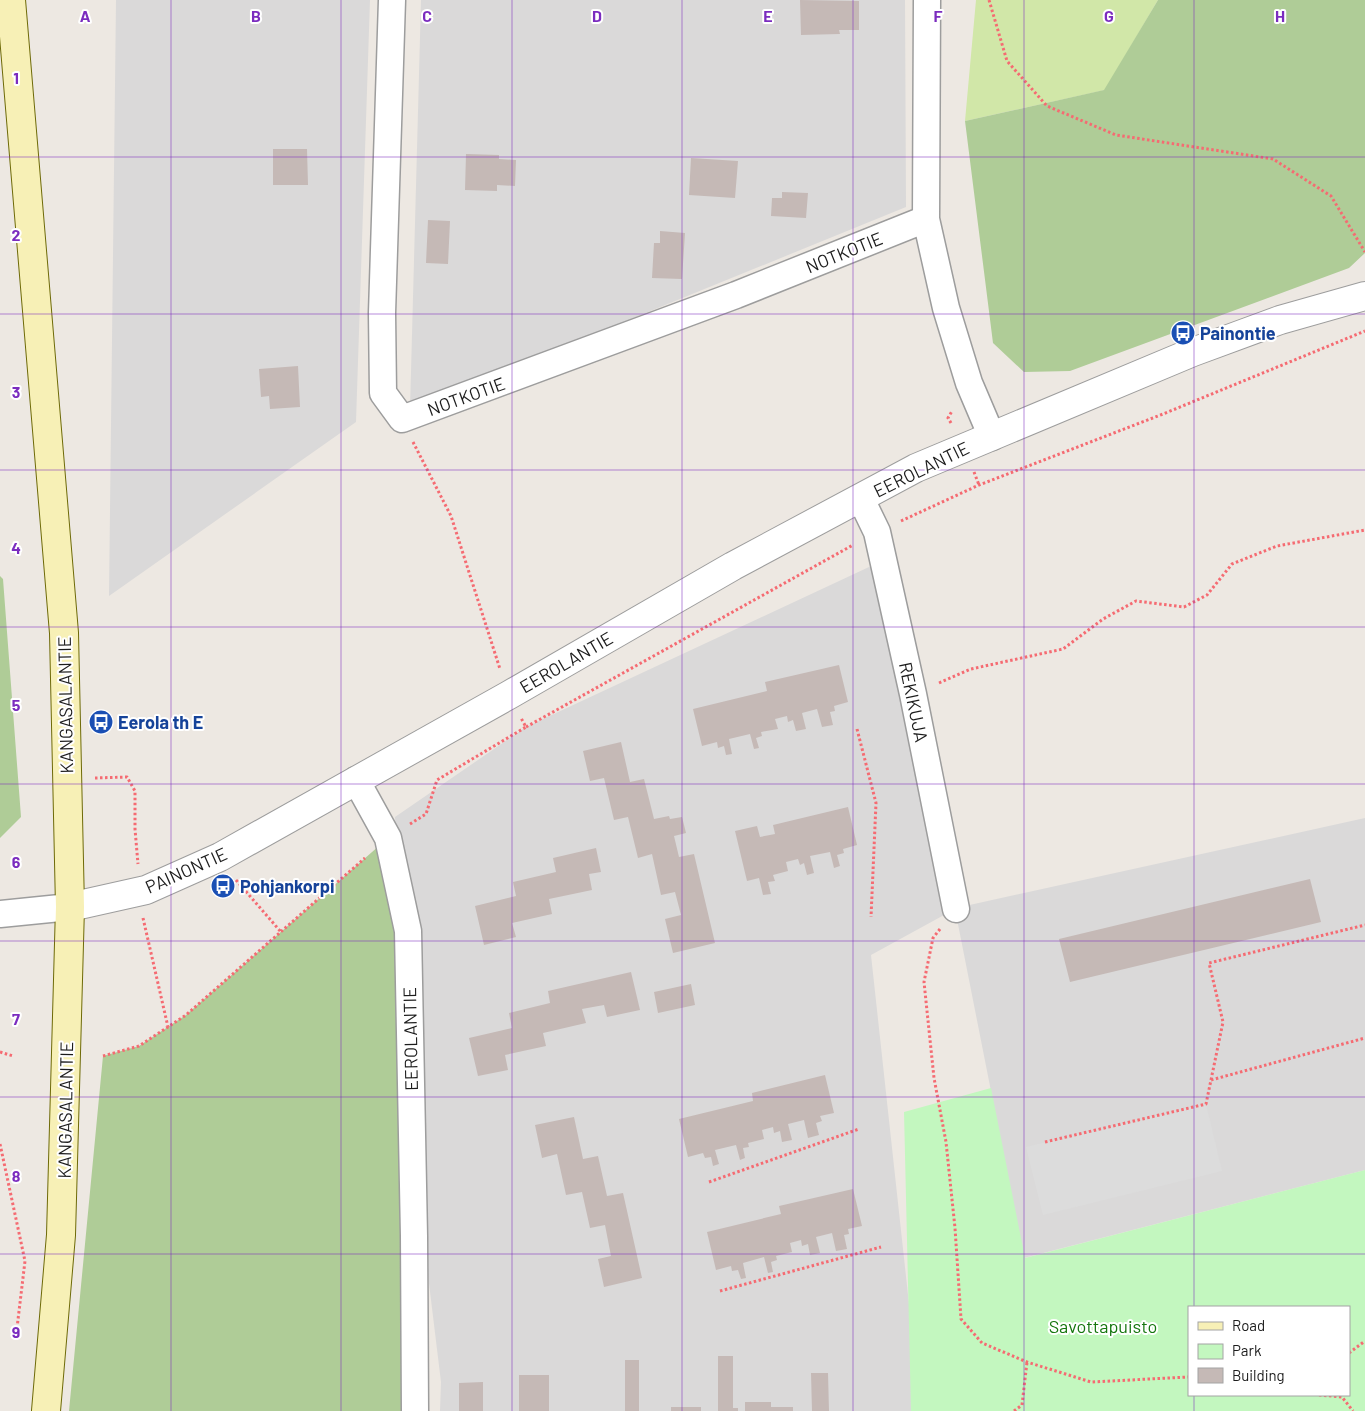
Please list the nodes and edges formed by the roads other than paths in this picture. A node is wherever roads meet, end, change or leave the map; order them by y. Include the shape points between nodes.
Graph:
1 (11, 0) edge
2 (392, 0) edge
3 (927, 0) edge
4 (926, 219) junction
5 (1365, 296) edge
6 (992, 437) junction
7 (861, 499) junction
8 (356, 780) junction
9 (70, 907) junction
10 (956, 909) road end
11 (0, 914) edge
12 (46, 1411) edge
13 (415, 1411) edge

1 - 9 main road, KANGASALANTIE via 64,634
2 - 4 street, NOTKOTIE via 382,313 383,393 402,419
3 - 4 street
4 - 6 street via 946,308 969,383
5 - 6 street, EEROLANTIE via 1280,320 1193,352
6 - 7 street, EEROLANTIE via 916,468
7 - 8 street, EEROLANTIE via 733,566
7 - 10 street, REKIKUJA via 877,532
8 - 9 street, PAINONTIE via 220,857 146,890
8 - 13 street, EEROLANTIE via 388,838 408,931
9 - 11 street, PAINONTIE
9 - 12 main road, KANGASALANTIE via 61,1235

